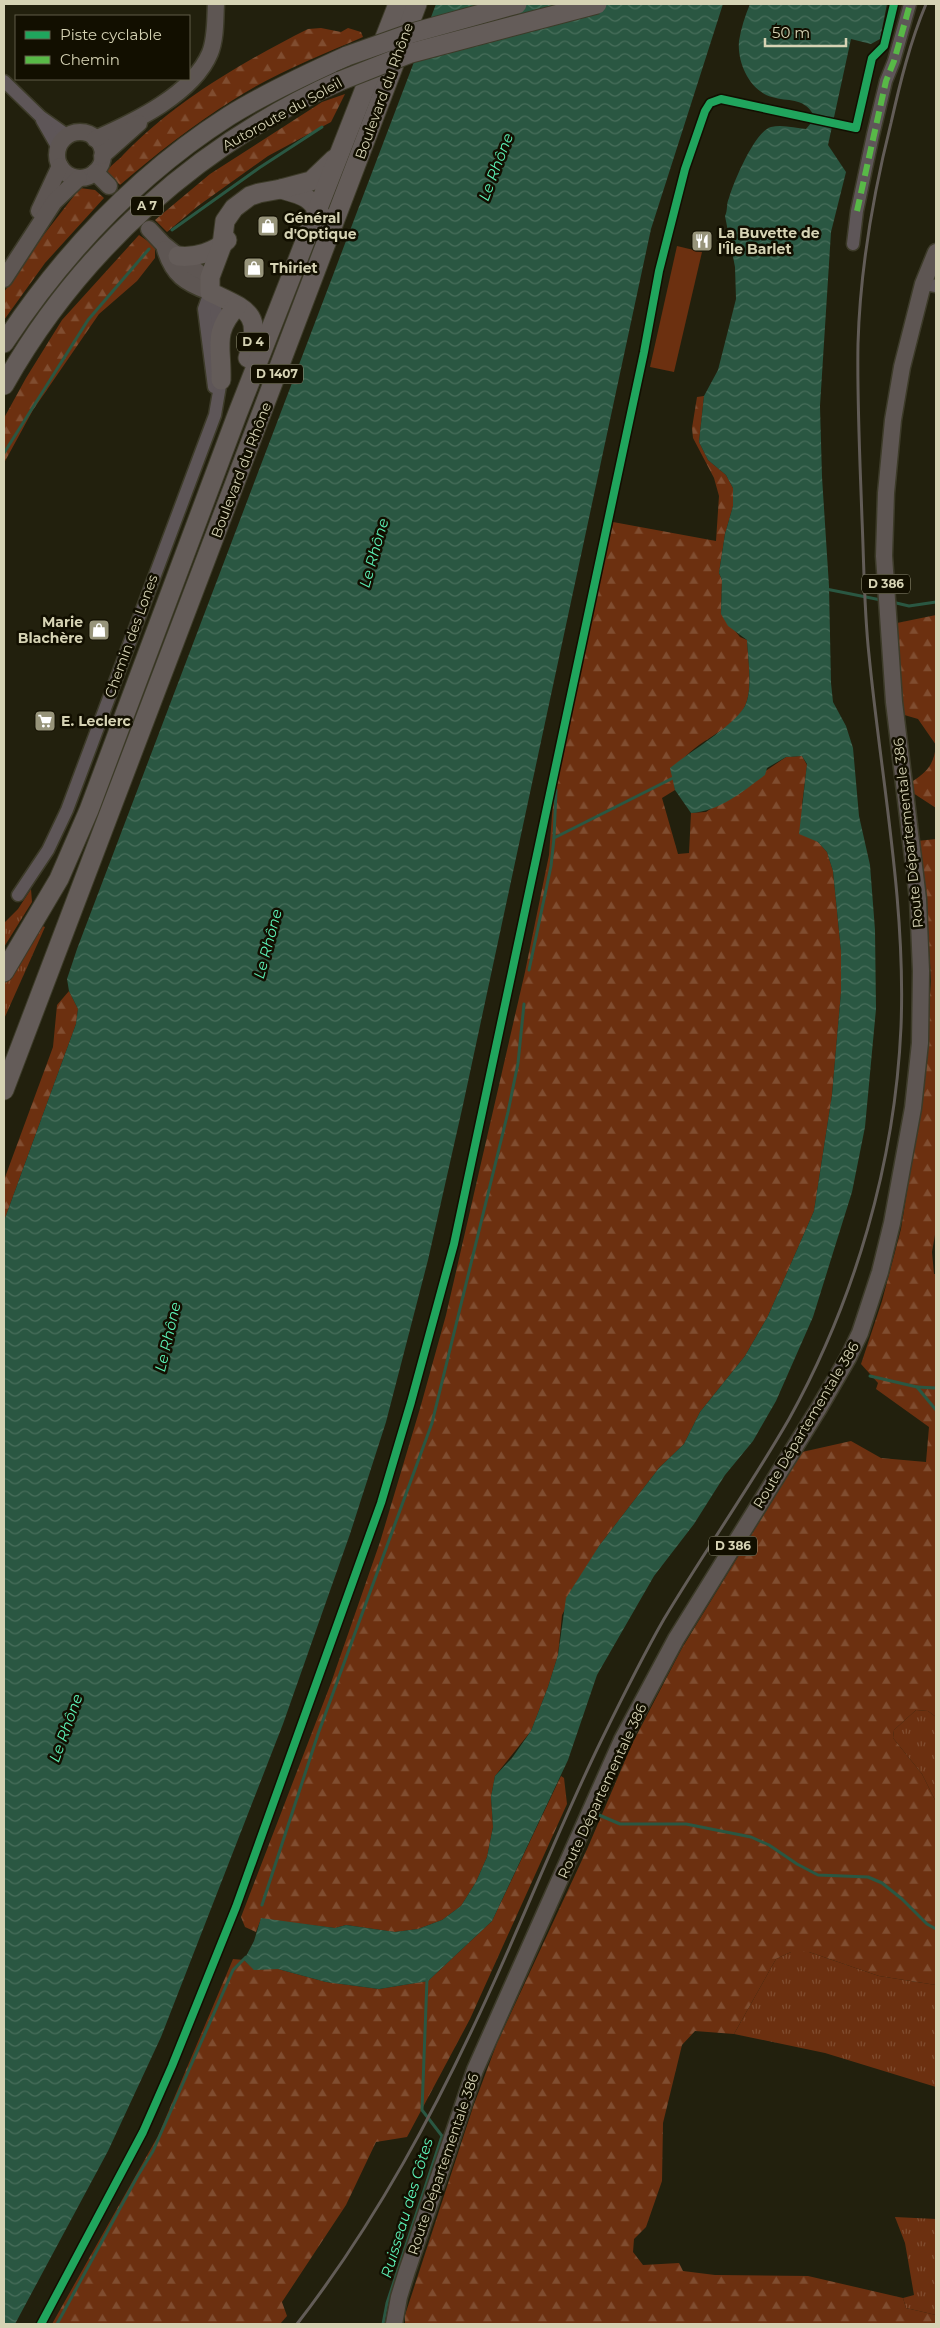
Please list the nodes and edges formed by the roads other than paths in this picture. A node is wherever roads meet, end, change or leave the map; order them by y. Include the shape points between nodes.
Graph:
1 (216, 4) edge
2 (398, 4) edge
3 (417, 4) edge
4 (517, 4) edge
5 (597, 4) edge
6 (910, 4) edge
7 (403, 36) junction
8 (190, 80) edge
9 (190, 80) edge
10 (4, 81) edge
11 (157, 106) junction
12 (95, 139) junction
13 (63, 142) junction
14 (102, 156) junction
15 (337, 156) junction
16 (60, 166) junction
17 (95, 172) junction
18 (79, 178) junction
19 (109, 186) dead end
20 (281, 189) junction
21 (316, 207) junction
22 (149, 228) dead end
23 (163, 244) junction
24 (853, 244) dead end
25 (222, 245) junction
26 (936, 252) edge
27 (19, 254) junction
28 (178, 256) junction
29 (4, 279) edge
30 (929, 285) edge
31 (210, 292) junction
32 (238, 306) junction
33 (4, 343) edge
34 (221, 380) junction
35 (4, 385) edge
36 (218, 399) junction
37 (237, 414) junction
38 (212, 545) junction
39 (18, 894) dead end
40 (4, 972) edge
41 (4, 1090) edge
42 (394, 2324) edge

1 - 8 main road via 214,40 205,63
2 - 15 highway, Boulevard du Rhône / D 1407
3 - 7 highway, Boulevard du Rhône / D 1407
4 - 33 highway, Autoroute du Soleil / A 7, bridge via 412,33 347,56 230,116 144,180 75,248
5 - 35 highway, Autoroute du Soleil / A 7, bridge via 411,53 340,81 238,135 158,195 116,235 41,325
6 - 24 street via 873,134
7 - 21 highway via 363,121 337,196 330,203
7 - 38 highway, Boulevard du Rhône / D 1407
9 - 11 main road
10 - 13 street
11 - 12 main road
11 - 14 main road
12 - 13 main road via 83,133
12 - 14 main road
13 - 16 main road via 57,157
14 - 17 main road
15 - 20 highway via 311,181
15 - 21 highway, Boulevard du Rhône / D 1407
16 - 18 main road via 66,173
16 - 27 main road
17 - 18 main road
17 - 19 main road
18 - 27 main road via 54,202
20 - 21 highway via 306,197
20 - 25 highway via 250,196 234,208 225,221
21 - 25 highway via 279,202 262,204 241,218
21 - 37 highway, Boulevard du Rhône / D 1407
21 - 38 highway via 322,218 319,233 245,426
22 - 23 main road, Chemin des Lones / D 4
23 - 28 main road, Chemin des Lones / D 4
23 - 31 main road, Chemin des Lones / D 4 via 169,261 188,284
25 - 28 highway via 200,255
25 - 31 highway via 210,277
26 - 30 main road, Route Départementale 386 / D 386
27 - 29 main road
28 - 31 main road, Chemin des Lones / D 4 via 198,272
30 - 42 main road, Route Départementale 386 / D 386 via 906,349 893,420 886,493 884,556 895,711 918,899 921,971 920,1043 913,1108 880,1272 860,1333 848,1358 676,1638 622,1740 475,2070 407,2271
31 - 32 highway, D 4
31 - 34 street, Chemin des Lones via 216,311 214,335
31 - 36 street, Chemin des Lones via 204,309 213,386
32 - 34 highway via 223,324
32 - 37 highway, D 4 via 254,323 255,335 237,394
34 - 36 street, Chemin des Lones
36 - 39 street, Chemin des Lones via 215,415 67,810 48,850
37 - 40 highway, Boulevard du Rhône / D 1407 via 92,802 59,879
38 - 41 highway, Boulevard du Rhône / D 1407

